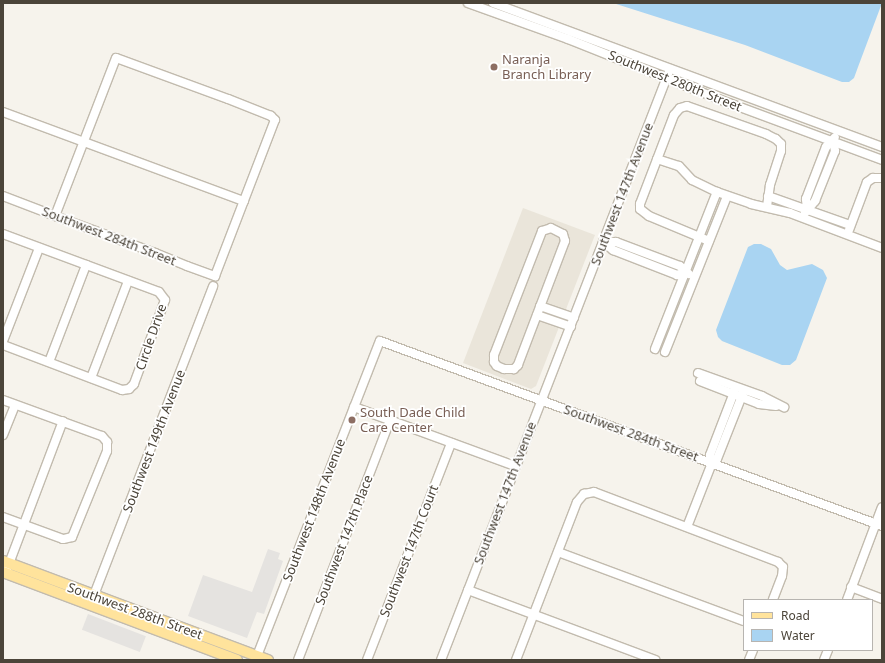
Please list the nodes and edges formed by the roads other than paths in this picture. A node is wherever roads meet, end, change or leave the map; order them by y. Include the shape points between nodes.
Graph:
1 (468, 3) edge
2 (493, 3) edge
3 (670, 69) junction
4 (667, 78) junction
5 (721, 88) junction
6 (718, 99) junction
7 (3, 112) edge
8 (838, 131) junction
9 (833, 141) junction
10 (84, 142) junction
11 (882, 147) edge
12 (657, 159) junction
13 (882, 160) edge
14 (882, 178) edge
15 (717, 192) junction
16 (3, 196) edge
17 (727, 196) junction
18 (768, 196) junction
19 (244, 201) junction
20 (767, 207) junction
21 (807, 209) junction
22 (56, 216) junction
23 (803, 218) junction
24 (850, 225) junction
25 (847, 234) junction
26 (3, 235) edge
27 (699, 237) junction
28 (709, 240) junction
29 (603, 242) junction
30 (39, 248) junction
31 (882, 248) edge
32 (86, 265) junction
33 (685, 272) junction
34 (695, 276) junction
35 (128, 281) junction
36 (213, 286) dead end
37 (540, 306) junction
38 (537, 315) junction
39 (574, 318) junction
40 (571, 327) junction
41 (3, 341) edge
42 (380, 341) joint
43 (3, 345) edge
44 (655, 349) dead end
45 (665, 352) dead end
46 (49, 362) junction
47 (698, 372) dead end
48 (90, 378) junction
49 (700, 381) dead end
50 (738, 392) junction
51 (3, 400) edge
52 (541, 400) junction
53 (15, 405) junction
54 (354, 406) junction
55 (390, 420) junction
56 (63, 421) junction
57 (3, 435) edge
58 (451, 443) junction
59 (712, 463) junction
60 (515, 466) junction
61 (882, 507) edge
62 (3, 517) edge
63 (23, 525) junction
64 (879, 525) edge
65 (686, 527) junction
66 (558, 552) junction
67 (5, 568) edge
68 (851, 587) junction
69 (468, 590) junction
70 (94, 595) junction
71 (773, 599) edge
72 (847, 599) edge
73 (882, 599) edge
74 (533, 615) junction
75 (743, 621) edge
76 (223, 653) edge
77 (257, 656) junction
78 (237, 660) edge
79 (268, 660) edge
80 (298, 660) edge
81 (367, 660) edge
82 (441, 660) edge
83 (516, 660) edge
84 (655, 660) edge

1 - 4 street, Southwest 280th Street
2 - 3 street, Southwest 280th Street
3 - 4 street, Southwest 147th Avenue
3 - 5 street, Southwest 280th Street
4 - 6 street, Southwest 280th Street
4 - 29 street, Southwest 147th Avenue
5 - 6 street
5 - 8 street, Southwest 280th Street
6 - 9 street, Southwest 280th Street
7 - 10 street
8 - 9 street
8 - 11 street, Southwest 280th Street
9 - 13 street, Southwest 280th Street
9 - 21 street via 835,150 832,158 815,201
10 - 19 street
10 - 19 street via 116,58 228,99 275,120
10 - 22 street
12 - 15 street via 679,166 692,180
12 - 18 street via 674,115 680,108 687,106 766,134 781,144
12 - 27 street via 640,209 649,216
14 - 24 street via 873,178 867,182
15 - 17 street
15 - 27 street
16 - 22 street, Southwest 284th Street
17 - 20 street
17 - 28 street
18 - 20 street
18 - 21 street
19 - 22 street, Southwest 284th Street via 215,276
20 - 23 street
21 - 23 street
21 - 24 street
23 - 25 street
24 - 25 street
25 - 31 street
26 - 30 street, Circle Drive
27 - 28 street
27 - 33 street
28 - 34 street
29 - 33 street via 616,242 680,266
29 - 39 street, Southwest 147th Avenue
30 - 32 street, Circle Drive
30 - 41 street
32 - 35 street, Circle Drive
32 - 46 street
33 - 34 street
33 - 44 street
34 - 45 street
35 - 48 street
35 - 48 street, Circle Drive via 159,292 165,300 134,384 125,390
36 - 70 street, Southwest 149th Avenue
37 - 38 street
37 - 38 street via 565,242 563,234 551,228 542,231 494,355 497,366 508,370 518,365
37 - 39 street
38 - 40 street
39 - 40 street, Southwest 147th Avenue
40 - 52 street, Southwest 147th Avenue
42 - 52 street, Southwest 284th Street
42 - 54 street, Southwest 148th Avenue
43 - 46 street, Circle Drive
46 - 48 street, Circle Drive
47 - 50 street
49 - 50 street
50 - 59 street via 710,455
51 - 53 street
52 - 59 street, Southwest 284th Street
52 - 60 street, Southwest 147th Avenue
53 - 56 street
53 - 57 street
54 - 55 street
54 - 77 street, Southwest 148th Avenue
55 - 58 street
55 - 80 street, Southwest 147th Place
56 - 63 street
56 - 63 street via 102,436 107,442 107,451 72,537 62,539
58 - 60 street
58 - 81 street, Southwest 147th Court
59 - 64 street, Southwest 284th Street
59 - 65 street
60 - 69 street, Southwest 147th Avenue
61 - 64 street
62 - 63 street
63 - 67 street
64 - 68 street
65 - 66 street via 594,492 584,494 577,502
65 - 71 street via 778,562 783,567 783,572
66 - 74 street
66 - 75 street
67 - 70 main road, Southwest 288th Street
67 - 76 main road, Southwest 288th Street
68 - 72 street
68 - 73 street
69 - 74 street
69 - 82 street, Southwest 147th Avenue
70 - 76 main road, Southwest 288th Street
74 - 83 street
74 - 84 street
76 - 77 main road, Southwest 288th Street
76 - 78 main road, Southwest 288th Street
77 - 79 main road, Southwest 288th Street

